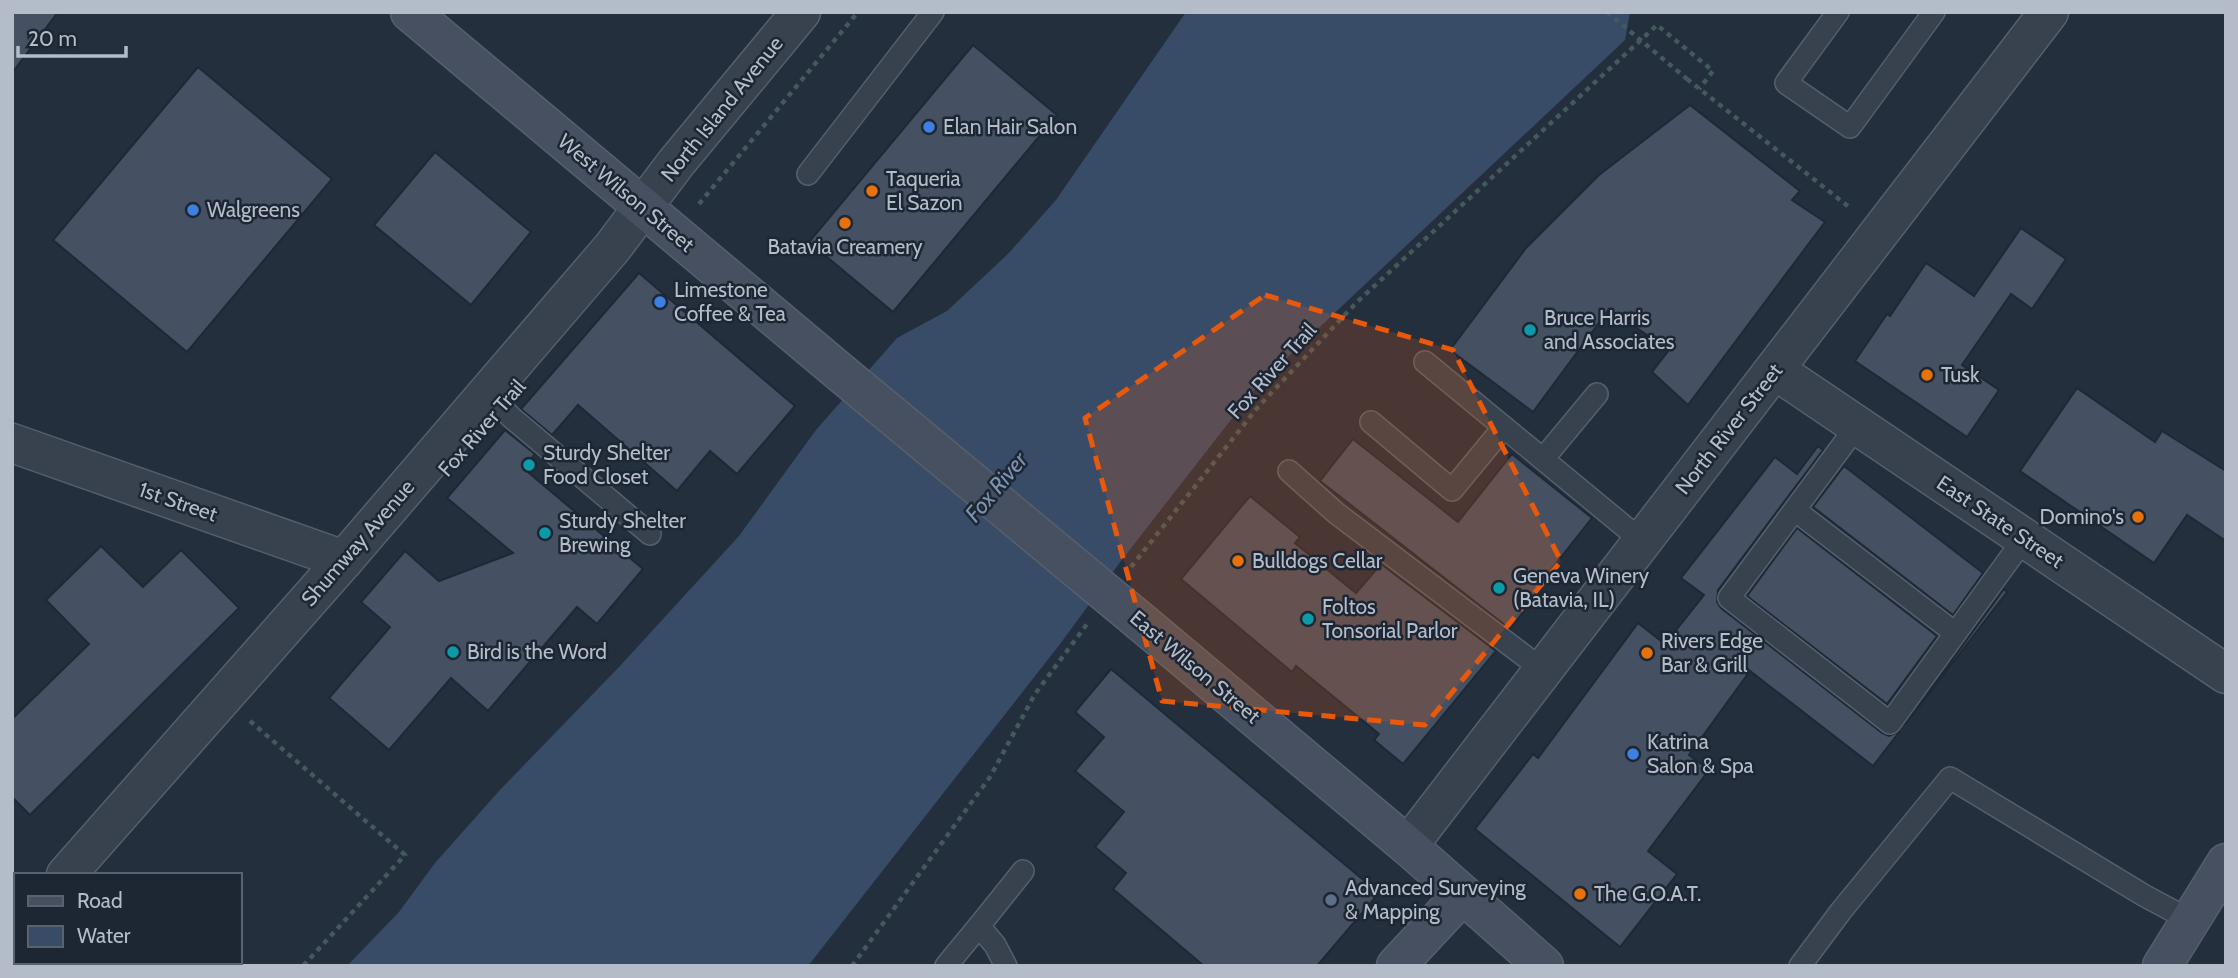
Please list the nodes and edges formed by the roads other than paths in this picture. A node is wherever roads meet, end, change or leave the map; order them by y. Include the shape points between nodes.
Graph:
1 (410, 12) edge
2 (801, 12) edge
3 (933, 12) edge
4 (1838, 12) edge
5 (1934, 12) edge
6 (2049, 12) edge
7 (808, 174) dead end
8 (643, 206) junction
9 (1425, 362) dead end
10 (1774, 370) junction
11 (841, 373) joint
12 (488, 393) junction
13 (1597, 394) dead end
14 (1371, 422) dead end
15 (1857, 426) junction
16 (1504, 427) junction
17 (12, 443) edge
18 (1543, 459) junction
19 (1289, 471) dead end
20 (1796, 511) junction
21 (650, 534) dead end
22 (2024, 539) junction
23 (1642, 541) junction
24 (344, 560) junction
25 (1955, 633) junction
26 (1543, 670) junction
27 (2226, 674) edge
28 (1408, 846) junction
29 (2226, 863) edge
30 (1023, 871) dead end
31 (68, 873) edge
32 (1462, 895) junction
33 (2190, 920) junction
34 (979, 926) junction
35 (946, 966) edge
36 (1006, 966) edge
37 (1396, 966) edge
38 (1544, 966) edge
39 (1800, 966) edge
40 (2162, 966) edge

1 - 8 main road, West Wilson Street
2 - 8 street, North Island Avenue
3 - 7 lane
4 - 5 lane via 1786,83 1850,127
6 - 10 street, North River Street
8 - 11 main road, West Wilson Street
8 - 12 street, Shumway Avenue
9 - 16 lane
10 - 15 street, East State Street
10 - 23 street, North River Street
11 - 28 main road, East Wilson Street, bridge
12 - 21 lane
12 - 24 street, Shumway Avenue
13 - 18 lane
14 - 16 lane via 1452,490
15 - 20 lane
15 - 22 street, East State Street
16 - 18 lane
17 - 24 street, 1st Street
18 - 23 lane
19 - 26 lane via 1336,513
20 - 25 lane
20 - 25 lane via 1729,598 1889,723
22 - 25 lane
22 - 27 street, East State Street
23 - 26 street, North River Street
24 - 31 street, Shumway Avenue
26 - 28 street, North River Street
28 - 32 main road, East Wilson Street
29 - 33 main road
30 - 34 lane
32 - 37 main road
32 - 38 main road, East Wilson Street
33 - 39 lane via 1950,778
33 - 40 main road
34 - 35 lane
34 - 36 lane

